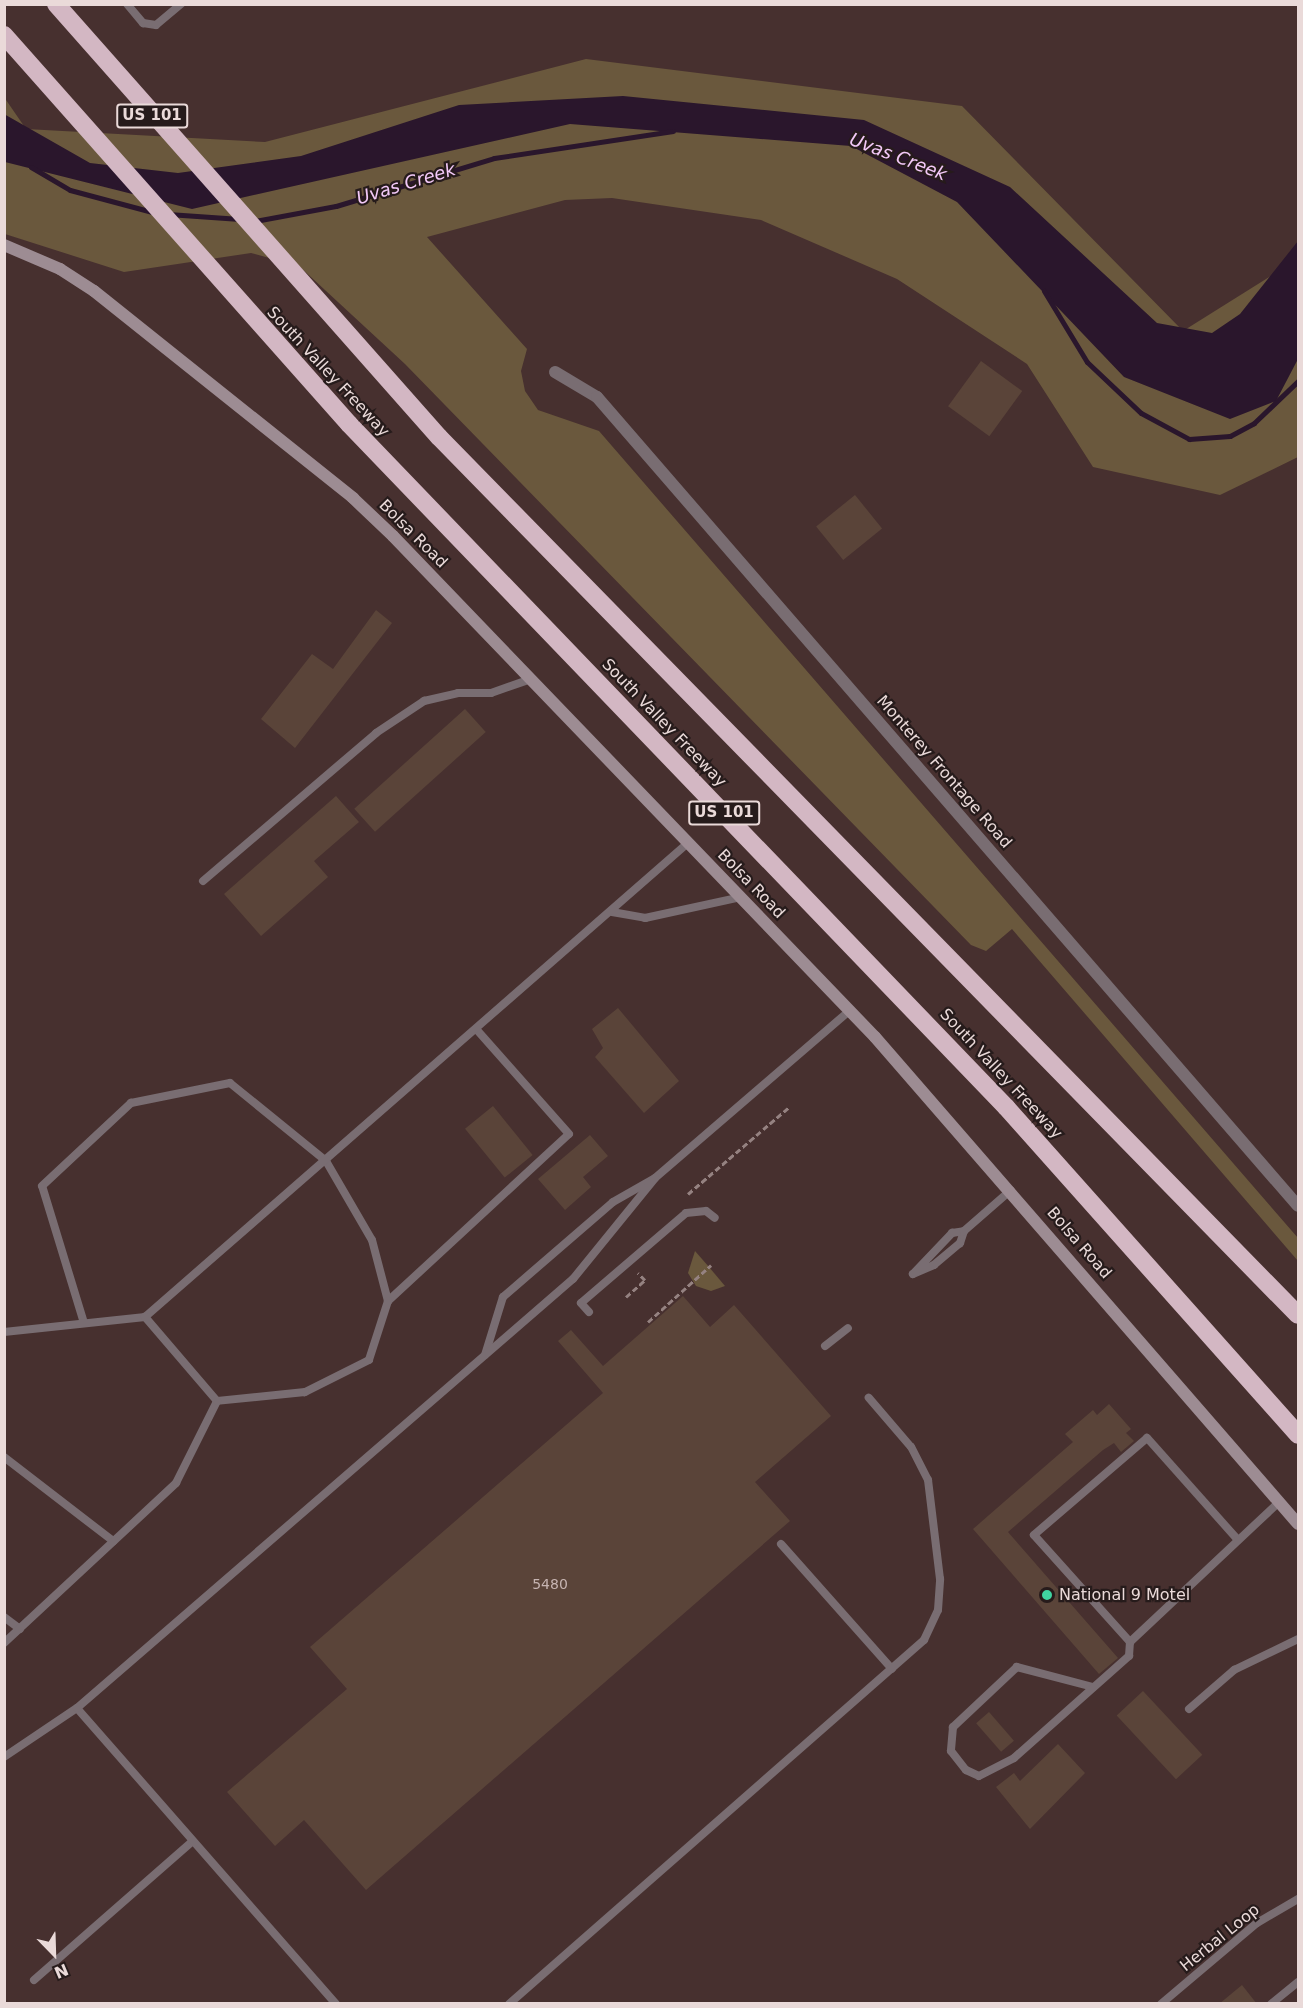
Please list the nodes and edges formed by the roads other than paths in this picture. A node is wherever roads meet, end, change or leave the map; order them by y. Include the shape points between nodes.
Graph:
1 (56, 4) edge
2 (127, 4) edge
3 (181, 4) edge
4 (4, 35) edge
5 (4, 245) edge
6 (555, 372) dead end
7 (531, 679) junction
8 (688, 843) junction
9 (202, 881) dead end
10 (741, 897) junction
11 (612, 912) junction
12 (849, 1010) junction
13 (476, 1029) junction
14 (326, 1161) junction
15 (655, 1178) junction
16 (1011, 1190) junction
17 (1299, 1206) edge
18 (715, 1218) dead end
19 (964, 1231) junction
20 (388, 1301) junction
21 (589, 1312) dead end
22 (1299, 1315) edge
23 (145, 1317) junction
24 (84, 1323) junction
25 (848, 1328) dead end
26 (4, 1332) edge
27 (825, 1346) dead end
28 (485, 1357) junction
29 (869, 1398) dead end
30 (217, 1401) junction
31 (1299, 1435) edge
32 (4, 1457) edge
33 (1279, 1502) junction
34 (1299, 1524) edge
35 (1238, 1540) junction
36 (113, 1541) junction
37 (781, 1544) dead end
38 (4, 1617) edge
39 (20, 1629) junction
40 (1299, 1639) edge
41 (1130, 1642) junction
42 (4, 1643) edge
43 (892, 1669) junction
44 (1093, 1687) junction
45 (77, 1708) junction
46 (1189, 1709) dead end
47 (4, 1757) edge
48 (193, 1841) junction
49 (1299, 1899) edge
50 (34, 1980) dead end
51 (1299, 1982) edge
52 (336, 2004) edge
53 (509, 2004) edge
54 (1161, 2004) edge
55 (1270, 2004) edge

1 - 22 highway, US 101 via 273,255 456,454
2 - 3 lane via 143,23 156,25
4 - 31 highway, South Valley Freeway / US 101 via 192,250 414,493 1006,1107
5 - 7 main road, Bolsa Road via 60,269 94,291 353,498
6 - 17 street, Monterey Frontage Road via 597,397
7 - 8 main road, Bolsa Road
7 - 9 lane via 491,693 458,693 424,701 376,733
8 - 10 main road, Bolsa Road
8 - 11 lane
10 - 11 lane via 645,918
10 - 12 main road, Bolsa Road
11 - 13 lane
12 - 15 lane
12 - 16 main road, Bolsa Road
13 - 14 lane
13 - 20 lane via 569,1134
14 - 20 lane via 372,1240
14 - 23 lane
14 - 24 lane via 230,1083 131,1102 42,1186
15 - 28 lane via 573,1279
15 - 28 lane via 613,1202 503,1297
16 - 19 lane
16 - 33 main road, Bolsa Road
18 - 21 lane via 706,1211 686,1213 581,1303
19 - 19 lane via 952,1233 914,1274 934,1265 960,1243
20 - 30 lane via 369,1360 305,1392
23 - 24 lane
23 - 30 lane
24 - 26 lane
25 - 27 lane
28 - 45 lane
29 - 43 lane via 921,1463 940,1579 938,1610 924,1640
30 - 36 lane via 176,1483
32 - 36 lane
33 - 34 main road, Bolsa Road
33 - 35 lane
35 - 41 lane
35 - 41 lane via 1147,1437 1034,1535
36 - 39 lane
37 - 43 lane
38 - 39 lane
39 - 42 lane
40 - 46 lane via 1234,1670
41 - 44 lane via 1129,1656
43 - 53 lane
44 - 44 lane via 992,1771 979,1776 966,1770 951,1751 953,1727 1017,1667
45 - 47 lane
45 - 48 lane
48 - 50 lane
48 - 52 lane
49 - 54 lane, Herbal Loop via 1257,1923
51 - 55 lane

